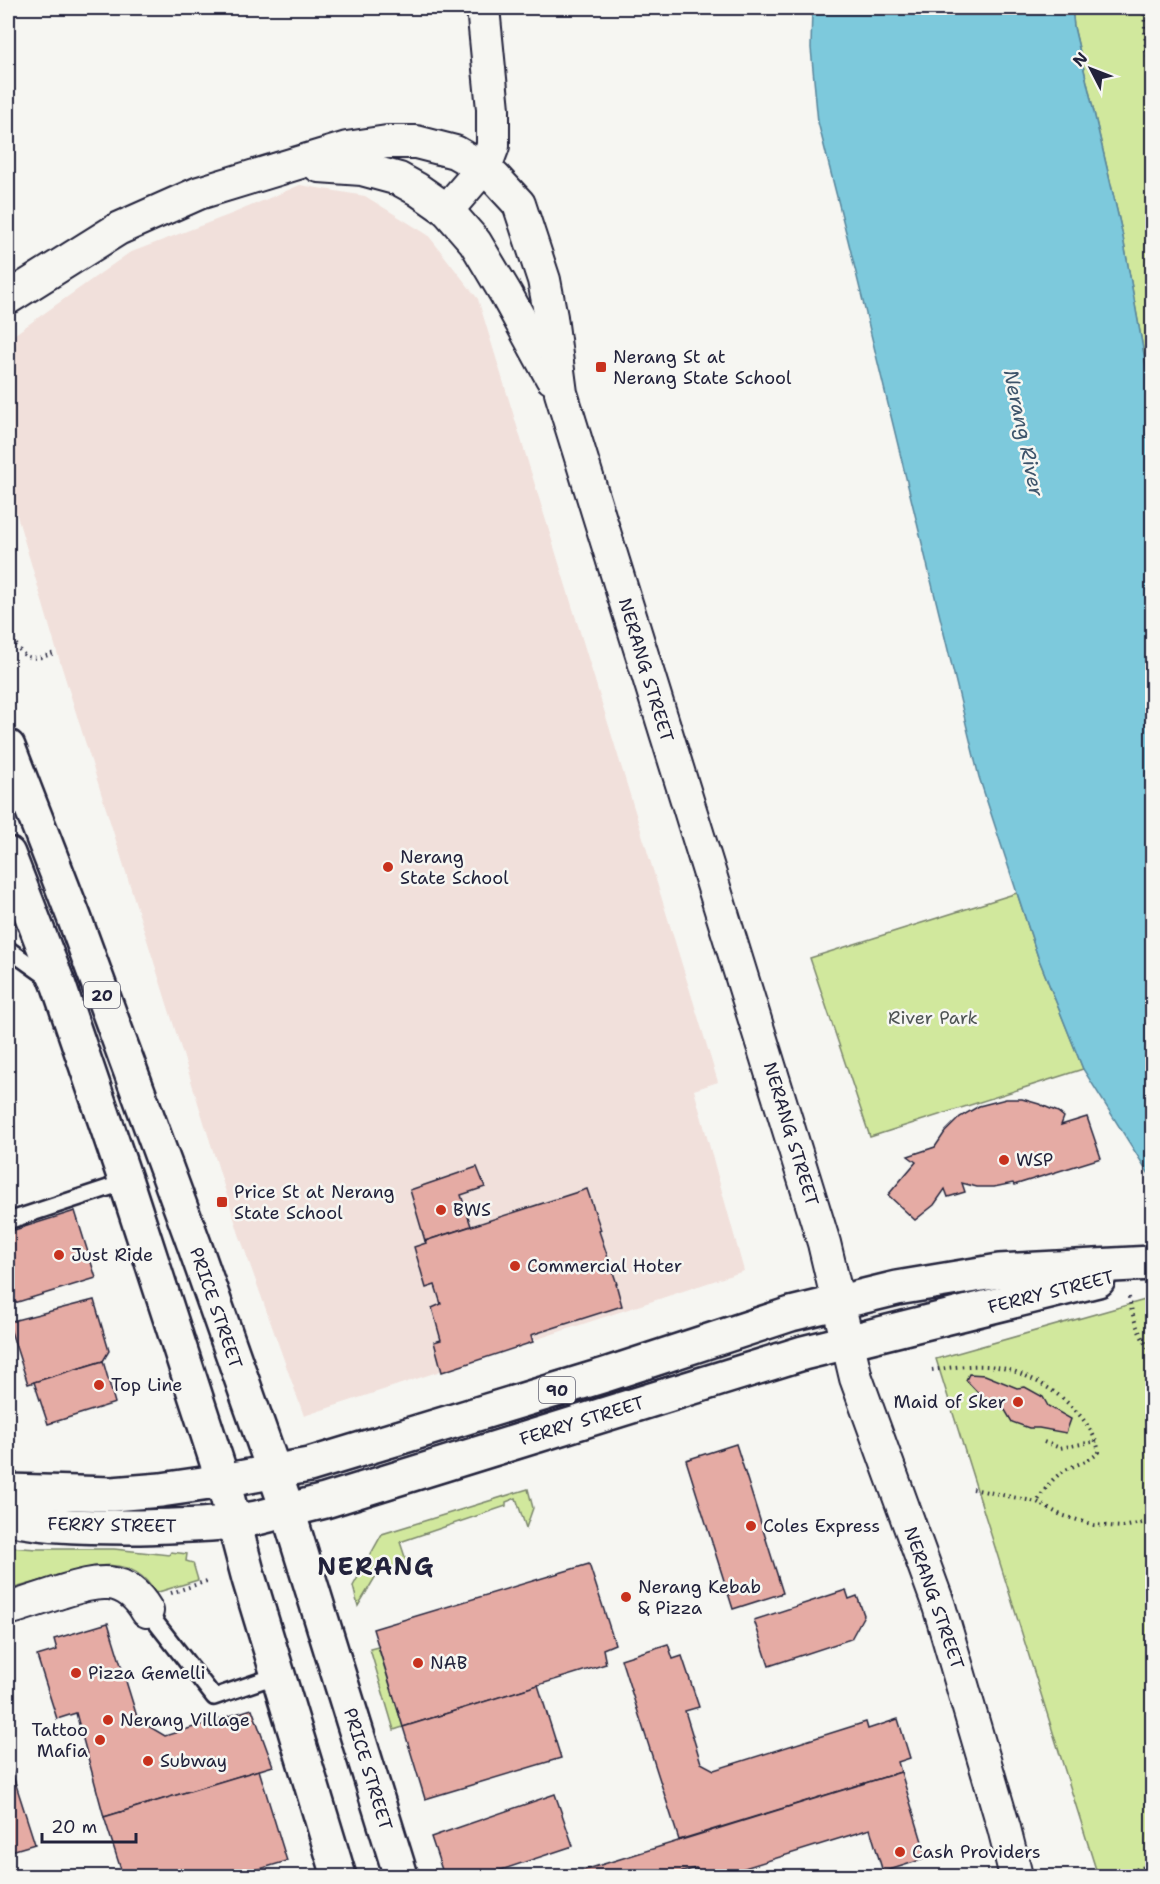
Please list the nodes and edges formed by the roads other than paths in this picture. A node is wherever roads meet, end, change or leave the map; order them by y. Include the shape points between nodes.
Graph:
1 (483, 8) edge
2 (483, 168) junction
3 (259, 174) junction
4 (447, 210) junction
5 (10, 298) edge
6 (561, 393) junction
7 (8, 747) edge
8 (8, 854) edge
9 (8, 949) edge
10 (59, 986) junction
11 (126, 1182) junction
12 (8, 1221) edge
13 (1152, 1264) edge
14 (838, 1303) junction
15 (846, 1341) junction
16 (274, 1472) junction
17 (223, 1481) junction
18 (8, 1491) edge
19 (288, 1511) junction
20 (8, 1518) edge
21 (233, 1522) junction
22 (8, 1609) edge
23 (147, 1611) joint
24 (278, 1676) junction
25 (339, 1876) edge
26 (401, 1876) edge
27 (1016, 1876) edge

1 - 2 street via 493,146
2 - 3 street, NERANG STREET via 455,152 416,142 387,142 331,152
2 - 4 street
2 - 6 street, NERANG STREET via 519,204 544,279
3 - 4 street, NERANG STREET via 323,165 362,169 399,180
3 - 5 street via 199,193 118,229
4 - 6 street, NERANG STREET via 475,242
6 - 14 street, NERANG STREET via 824,1243
7 - 16 main road, PRICE STREET / 20 via 178,1200
8 - 10 main road, 20
9 - 10 lane
10 - 11 main road, 20
11 - 12 lane
11 - 17 main road, 20
13 - 14 main road, FERRY STREET / 90 via 999,1270
13 - 15 main road, FERRY STREET / 90
14 - 15 street, NERANG STREET
14 - 16 main road, FERRY STREET / 90 via 791,1314 319,1462
15 - 19 main road, FERRY STREET / 90
15 - 27 street, NERANG STREET via 939,1606
16 - 17 main road, FERRY STREET / 90
16 - 19 main road, PRICE STREET / 20
17 - 18 main road, FERRY STREET via 112,1494
17 - 21 main road
19 - 21 main road, FERRY STREET / 90
19 - 26 main road, PRICE STREET
20 - 21 main road, FERRY STREET via 48,1525 103,1527
21 - 24 main road
22 - 23 street via 105,1582 133,1592
23 - 24 lane via 214,1697
24 - 25 main road

